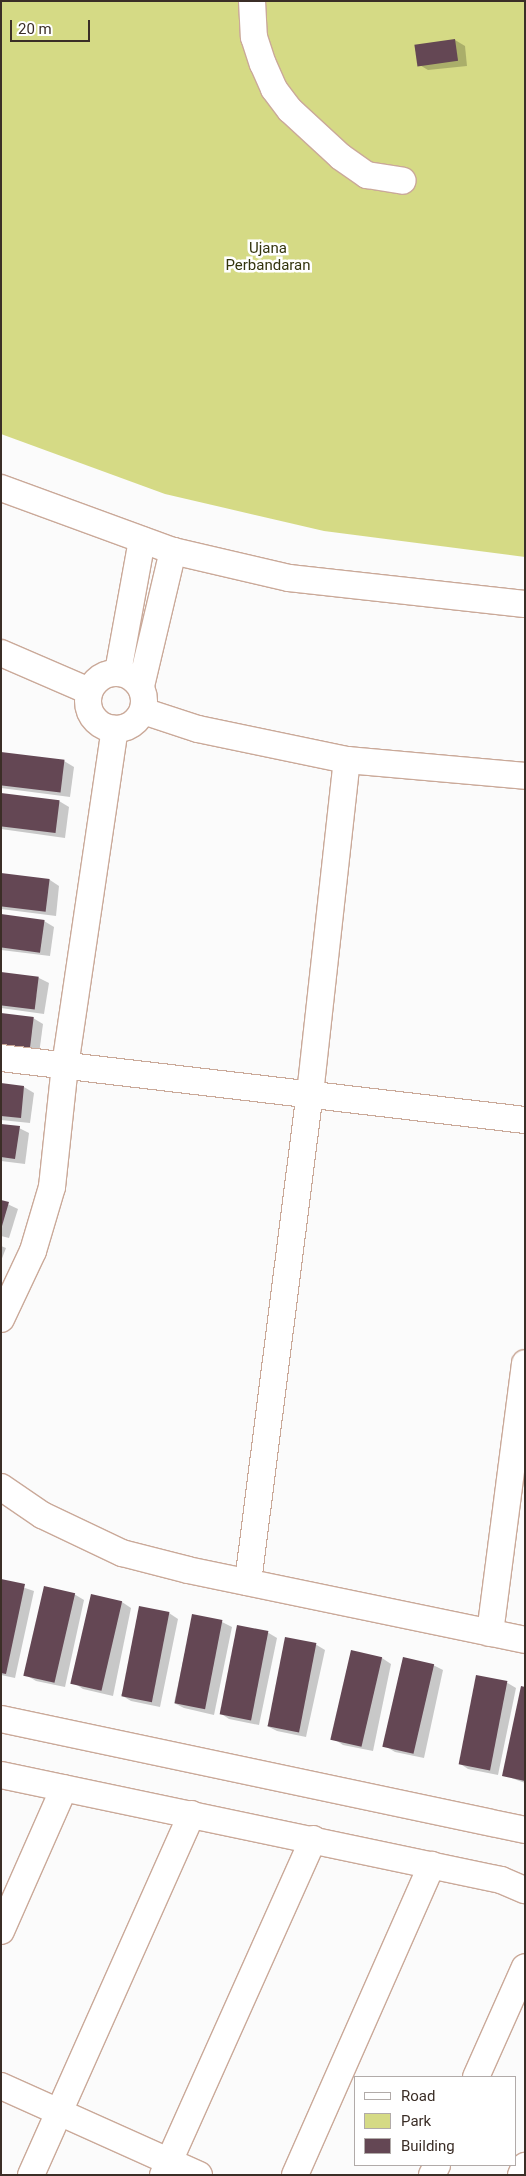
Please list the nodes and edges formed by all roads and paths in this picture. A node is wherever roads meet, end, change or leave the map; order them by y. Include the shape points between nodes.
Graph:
1 (252, 1) edge
2 (403, 181) dead end
3 (1, 488) edge
4 (142, 540) junction
5 (173, 551) junction
6 (525, 604) edge
7 (1, 653) edge
8 (118, 672) junction
9 (140, 686) junction
10 (89, 691) junction
11 (143, 711) junction
12 (114, 730) junction
13 (347, 760) junction
14 (525, 776) edge
15 (1, 1058) edge
16 (65, 1066) junction
17 (310, 1094) junction
18 (525, 1120) edge
19 (1, 1319) edge
20 (525, 1363) edge
21 (1, 1487) edge
22 (248, 1582) junction
23 (490, 1633) junction
24 (525, 1640) edge
25 (1, 1719) edge
26 (1, 1775) edge
27 (64, 1788) junction
28 (192, 1814) junction
29 (525, 1830) edge
30 (313, 1839) junction
31 (432, 1865) junction
32 (525, 1890) edge
33 (1, 1931) edge
34 (525, 1966) edge
35 (476, 2076) edge
36 (1, 2086) edge
37 (59, 2114) junction
38 (525, 2166) edge
39 (166, 2169) edge
40 (31, 2175) edge
41 (199, 2175) edge
42 (295, 2175) edge
43 (521, 2175) edge

1 - 2 street via 254,37 263,64 274,89 290,110 341,158 367,175
3 - 4 street
4 - 5 street
4 - 8 street
5 - 6 street via 290,578
5 - 9 street
7 - 10 street
8 - 9 street via 127,674
8 - 10 street via 100,677
9 - 11 street via 144,694
10 - 12 street via 92,717
11 - 12 street via 131,725
11 - 13 street via 198,729
12 - 16 street
13 - 14 street
13 - 17 street
15 - 16 street
16 - 17 street
16 - 19 street via 52,1186 33,1251
17 - 18 street
17 - 22 street
20 - 23 street
21 - 22 street via 42,1515 122,1553
22 - 23 street
23 - 24 street
25 - 29 street
26 - 27 street
27 - 28 street
27 - 33 street
28 - 30 street
28 - 37 street
30 - 31 street
30 - 39 street
31 - 32 street via 501,1880
31 - 42 street
34 - 35 street
36 - 37 street
37 - 39 street
37 - 40 street
38 - 43 street
39 - 41 street

